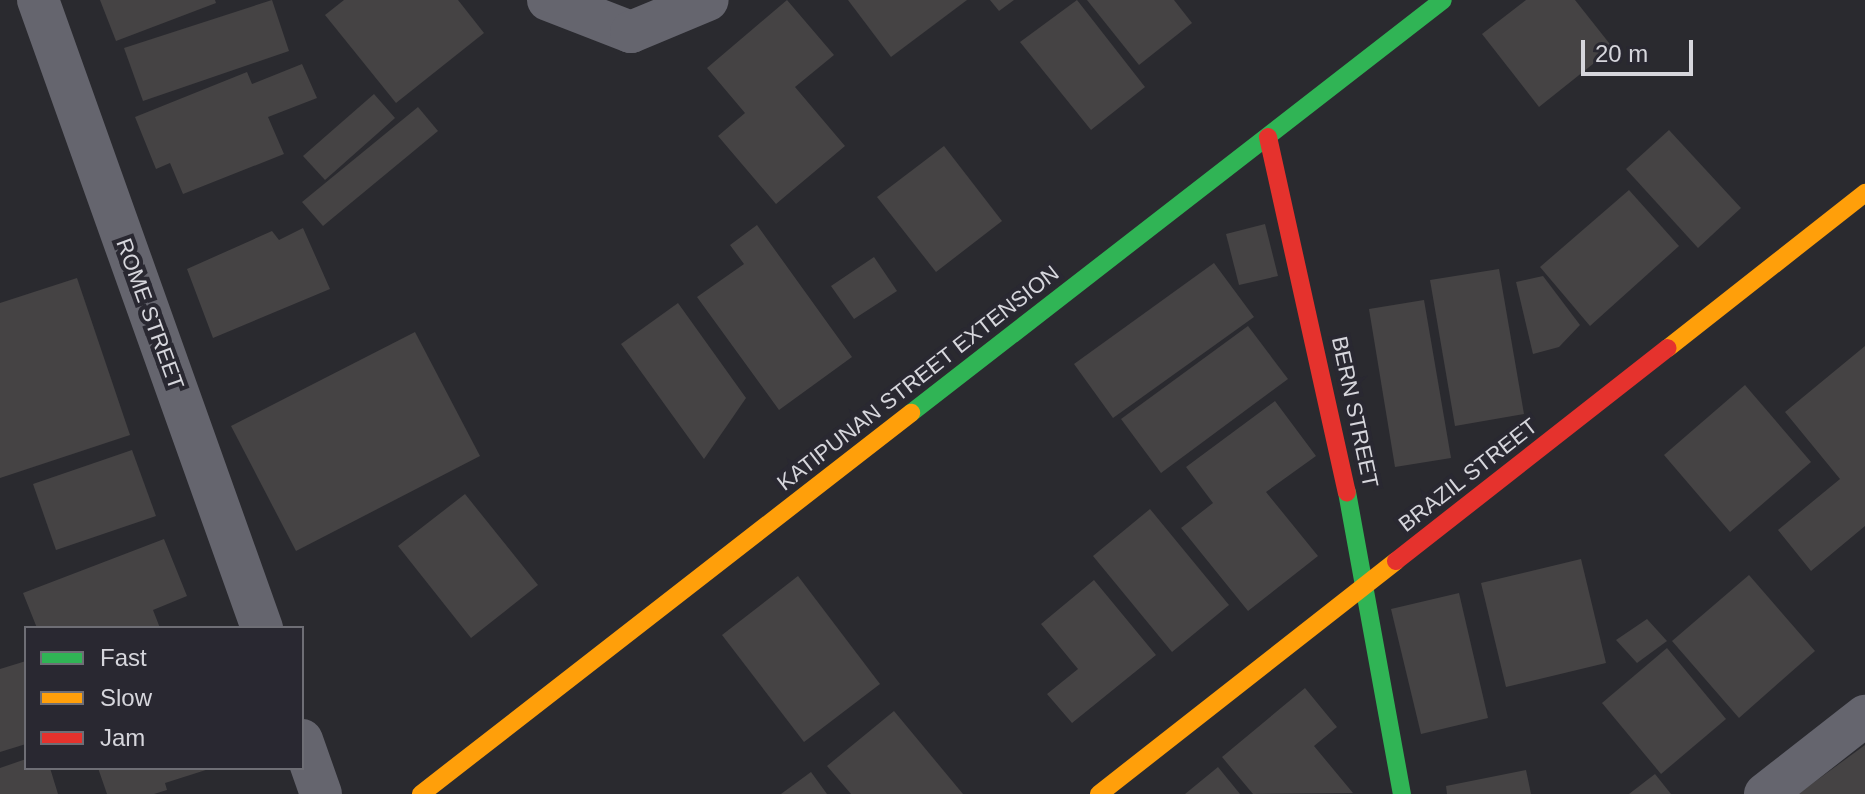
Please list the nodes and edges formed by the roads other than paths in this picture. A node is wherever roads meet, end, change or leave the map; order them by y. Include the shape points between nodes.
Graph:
1 (38, 0) edge
2 (548, 0) edge
3 (708, 0) edge
4 (1443, 0) edge
5 (1268, 137) junction
6 (1865, 193) edge
7 (1368, 584) junction
8 (261, 626) edge
9 (1865, 716) edge
10 (304, 746) edge
11 (321, 794) edge
12 (421, 794) edge
13 (1099, 794) edge
14 (1402, 794) edge
15 (1765, 794) edge

1 - 8 street, ROME STREET
2 - 3 street via 631,32
4 - 5 street, KATIPUNAN STREET EXTENSION
5 - 7 street, BERN STREET
5 - 12 street, KATIPUNAN STREET EXTENSION
6 - 7 street, BRAZIL STREET
7 - 13 street, BRAZIL STREET
7 - 14 street, BERN STREET
9 - 15 street
10 - 11 street

